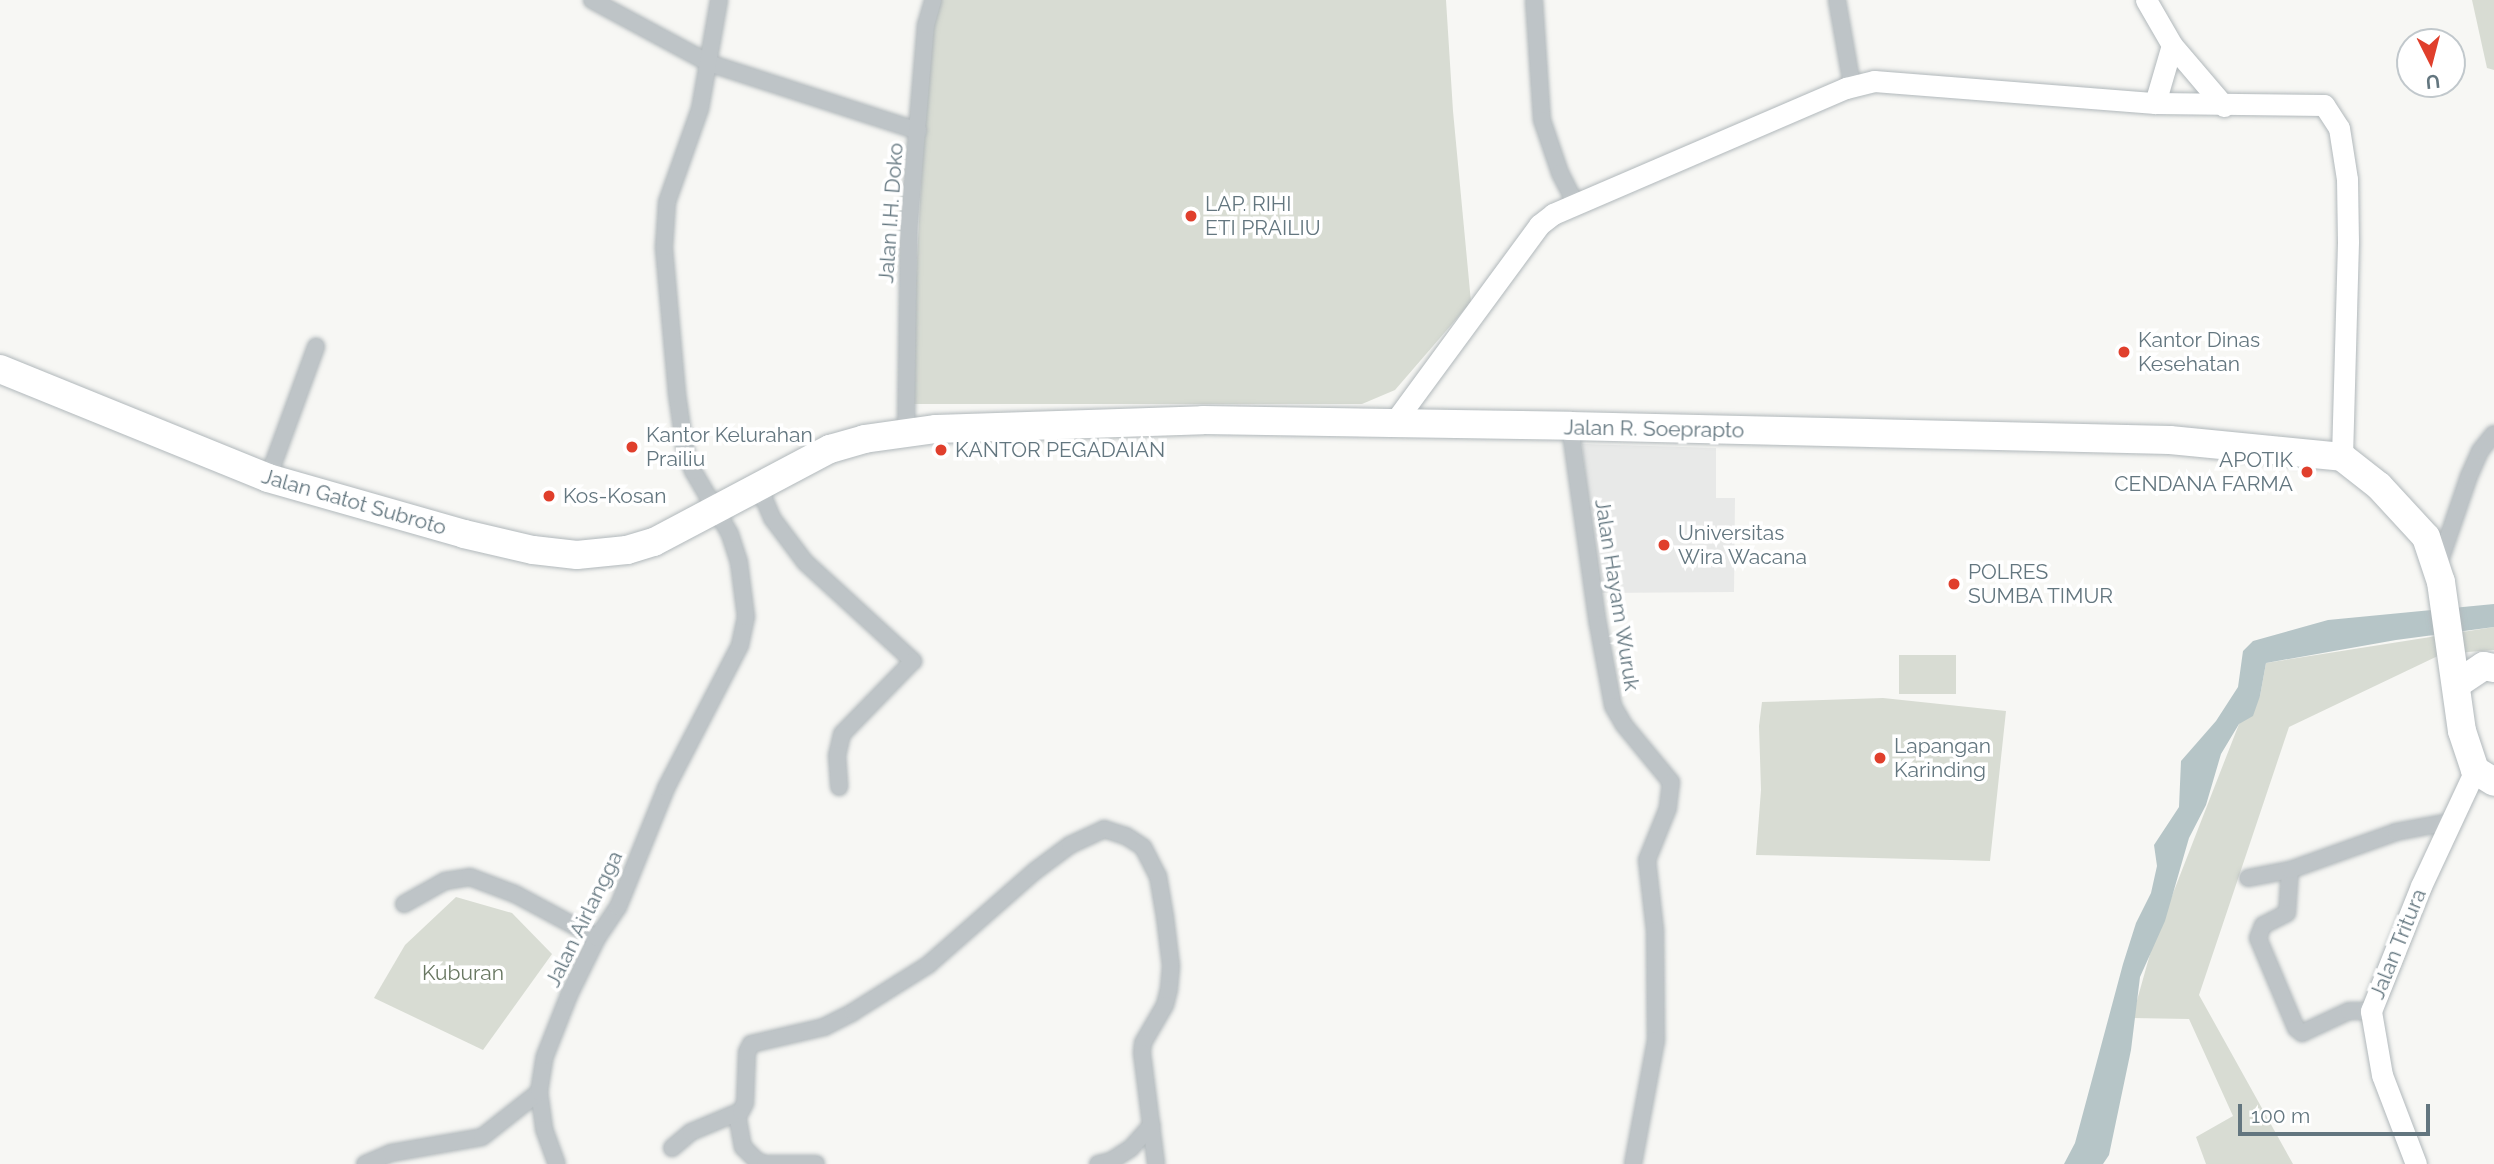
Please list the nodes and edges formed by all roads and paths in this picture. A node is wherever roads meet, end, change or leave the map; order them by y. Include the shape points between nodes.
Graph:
1 (592, 0) edge
2 (719, 0) edge
3 (933, 0) edge
4 (1534, 0) edge
5 (1838, 0) edge
6 (2146, 0) edge
7 (2172, 45) junction
8 (709, 63) junction
9 (1852, 85) junction
10 (2155, 103) junction
11 (2224, 106) junction
12 (918, 131) junction
13 (1575, 202) junction
14 (316, 347) dead end
15 (0, 369) edge
16 (1393, 424) junction
17 (1570, 426) junction
18 (906, 431) junction
19 (2494, 434) edge
20 (2342, 457) junction
21 (268, 478) junction
22 (759, 487) junction
23 (716, 511) junction
24 (2439, 575) junction
25 (2452, 652) junction
26 (2489, 667) edge
27 (2457, 684) junction
28 (2484, 776) edge
29 (839, 787) dead end
30 (2449, 822) junction
31 (2290, 870) junction
32 (2248, 878) dead end
33 (404, 904) dead end
34 (597, 938) junction
35 (2371, 1011) junction
36 (539, 1092) junction
37 (737, 1114) junction
38 (1152, 1125) junction
39 (672, 1148) dead end
40 (365, 1164) edge
41 (556, 1164) edge
42 (816, 1164) edge
43 (1098, 1164) edge
44 (1156, 1164) edge
45 (1633, 1164) edge
46 (2416, 1164) edge

1 - 8 street
2 - 8 street, Jalan Airlangga
3 - 12 street, Jalan I.H. Doko via 926,25
4 - 13 street via 1542,120
5 - 9 street
6 - 7 street
7 - 10 street
7 - 11 street
8 - 12 street
8 - 23 street, Jalan Airlangga via 700,109 667,202 664,247 685,449
9 - 10 street via 1887,82
9 - 13 street
10 - 11 street
11 - 20 street via 2312,102 2324,105 2339,128 2348,210
12 - 18 street, Jalan I.H. Doko via 907,268
13 - 16 street via 1539,225
14 - 21 street
15 - 21 highway, Jalan Gatot Subroto
16 - 17 highway, Jalan R. Soeprapto
16 - 18 highway, Jalan R. Soeprapto via 1203,421
17 - 20 highway, Jalan R. Soeprapto via 2170,440
17 - 45 street, Jalan Hayam Wuruk via 1613,706 1671,782 1668,808 1647,860 1655,930 1656,1040
18 - 22 highway, Jalan R. Soeprapto via 830,449
19 - 24 street via 2480,450 2469,476
20 - 24 highway via 2379,486 2426,537
21 - 23 highway, Jalan Gatot Subroto via 464,534 556,554 627,550 654,542
22 - 23 highway, Jalan R. Soeprapto
22 - 29 street via 772,518 805,562 913,661 842,734 837,755
23 - 34 street, Jalan Airlangga via 730,534 744,589 746,617 740,645 666,788 618,907
24 - 25 highway
25 - 26 highway
25 - 27 highway
26 - 27 highway
27 - 28 highway via 2458,716
28 - 30 street, Jalan Tritura
30 - 31 street via 2396,832
30 - 35 street, Jalan Tritura
31 - 32 street
31 - 35 street via 2287,913 2263,925 2258,938 2296,1028 2302,1032 2349,1011
33 - 34 street via 445,881 470,877 508,891
34 - 36 street, Jalan Airlangga via 551,1039
35 - 46 street, Jalan Tritura via 2382,1075
36 - 40 street via 482,1137 391,1153
36 - 41 street via 544,1129
37 - 38 street via 745,1103 751,1044 824,1027 853,1012 928,965 1070,845 1104,829 1143,847 1158,876 1165,917 1169,989 1143,1042
37 - 39 street via 691,1132
37 - 42 street via 743,1147 757,1161
38 - 43 street via 1131,1148
38 - 44 street

